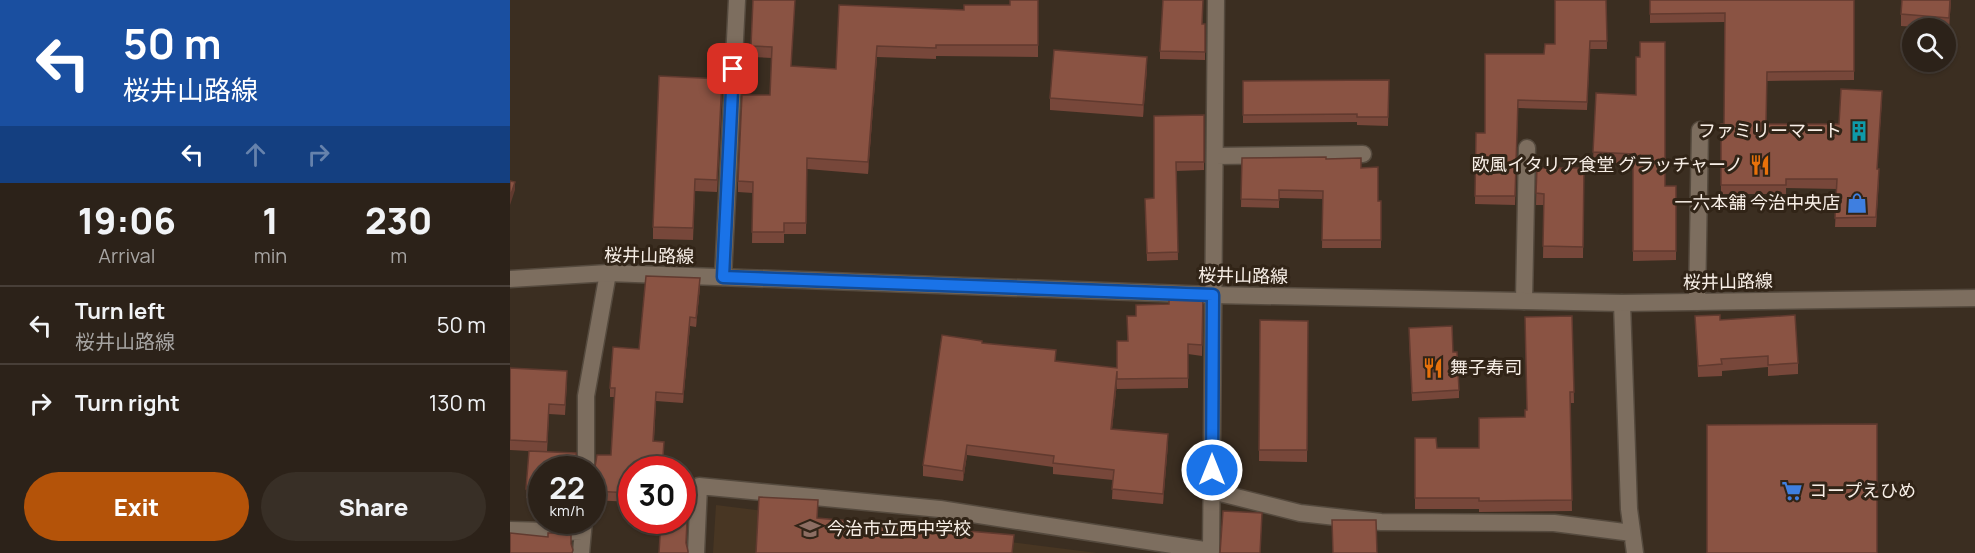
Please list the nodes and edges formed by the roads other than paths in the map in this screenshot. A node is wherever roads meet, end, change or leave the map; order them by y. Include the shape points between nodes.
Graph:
1 (737, 0) edge
2 (1216, 0) edge
3 (1700, 130) dead end
4 (1527, 148) dead end
5 (1363, 154) dead end
6 (1215, 156) junction
7 (608, 273) junction
8 (723, 277) junction
9 (510, 279) edge
10 (1213, 295) junction
11 (1975, 298) edge
12 (1524, 301) junction
13 (1697, 302) junction
14 (1622, 303) junction
15 (586, 456) edge
16 (1212, 491) junction
17 (528, 529) edge
18 (510, 530) edge
19 (1632, 533) junction
20 (583, 534) edge
21 (1166, 548) edge
22 (581, 553) edge
23 (696, 553) edge
24 (1635, 553) edge

1 - 8 street
2 - 6 street
3 - 13 street
4 - 12 street
5 - 6 street
6 - 10 street
7 - 8 street, 桜井山路線
7 - 9 street, 桜井山路線
7 - 15 street via 586,396
8 - 10 street, 桜井山路線
10 - 12 street, 桜井山路線
10 - 16 street
11 - 13 street, 桜井山路線
12 - 14 street, 桜井山路線
13 - 14 street, 桜井山路線
14 - 19 street
16 - 19 street via 1300,513 1381,522 1554,524
16 - 21 street via 1211,551
17 - 18 street
19 - 24 street
20 - 22 street
21 - 23 street via 940,509 699,486

